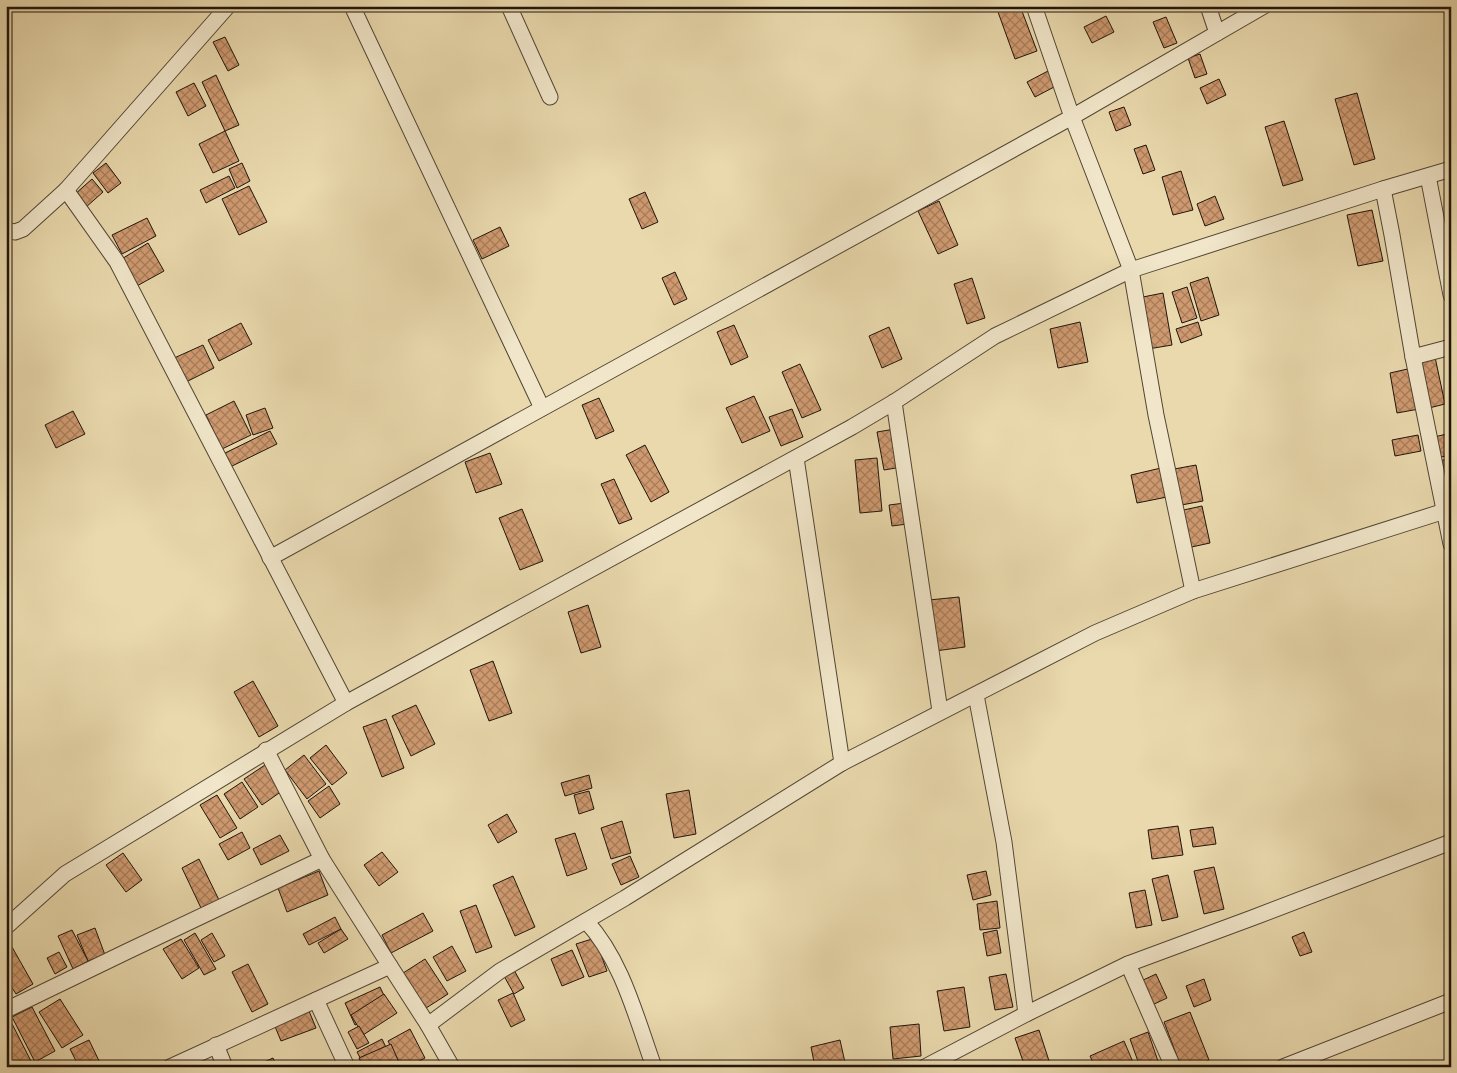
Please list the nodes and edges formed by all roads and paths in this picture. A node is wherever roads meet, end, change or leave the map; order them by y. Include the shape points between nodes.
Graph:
1 (228, 6) edge
2 (352, 6) edge
3 (509, 6) edge
4 (1034, 6) edge
5 (1208, 6) edge
6 (1264, 6) edge
7 (1218, 33) junction
8 (550, 97) dead end
9 (1072, 117) junction
10 (1451, 169) edge
11 (1428, 176) junction
12 (1383, 189) junction
13 (66, 190) junction
14 (6, 230) edge
15 (1130, 270) junction
16 (1451, 295) edge
17 (1451, 347) edge
18 (1413, 357) junction
19 (894, 402) junction
20 (542, 408) junction
21 (796, 458) junction
22 (1448, 510) edge
23 (1451, 544) edge
24 (270, 558) junction
25 (1193, 591) junction
26 (976, 695) junction
27 (346, 703) junction
28 (940, 711) junction
29 (266, 750) junction
30 (842, 763) junction
31 (1451, 842) edge
32 (322, 859) junction
33 (586, 921) junction
34 (6, 927) edge
35 (1128, 964) junction
36 (390, 966) junction
37 (316, 1000) junction
38 (1451, 1002) edge
39 (6, 1010) edge
40 (1026, 1014) junction
41 (428, 1025) junction
42 (216, 1045) junction
43 (170, 1067) edge
44 (225, 1067) edge
45 (347, 1067) edge
46 (452, 1067) edge
47 (654, 1067) edge
48 (924, 1067) edge
49 (1173, 1067) edge
50 (1282, 1067) edge

1 - 13 street
2 - 20 street
3 - 8 street
4 - 9 street
5 - 7 street
6 - 7 street
7 - 9 street
9 - 15 street
9 - 20 street
10 - 11 street
11 - 12 street
11 - 16 street
12 - 15 street
12 - 18 street
13 - 14 street via 23,229 15,232
13 - 24 street via 116,262
15 - 19 street via 995,336
15 - 25 street via 1156,416
17 - 18 street
18 - 22 street
19 - 21 street
19 - 28 street
20 - 24 street
21 - 27 street
21 - 30 street
22 - 23 street
22 - 25 street
24 - 27 street
25 - 26 street via 1095,633
26 - 28 street
26 - 40 street via 1004,842
27 - 29 street
28 - 30 street
29 - 32 street
29 - 34 street via 65,874
30 - 33 street
31 - 35 street
32 - 36 street
32 - 39 street
33 - 41 street via 500,971
33 - 47 street via 617,968
35 - 40 street
35 - 49 street
36 - 37 street
36 - 41 street
37 - 42 street
37 - 45 street
38 - 50 street
40 - 48 street
41 - 46 street
42 - 43 street
42 - 44 street

